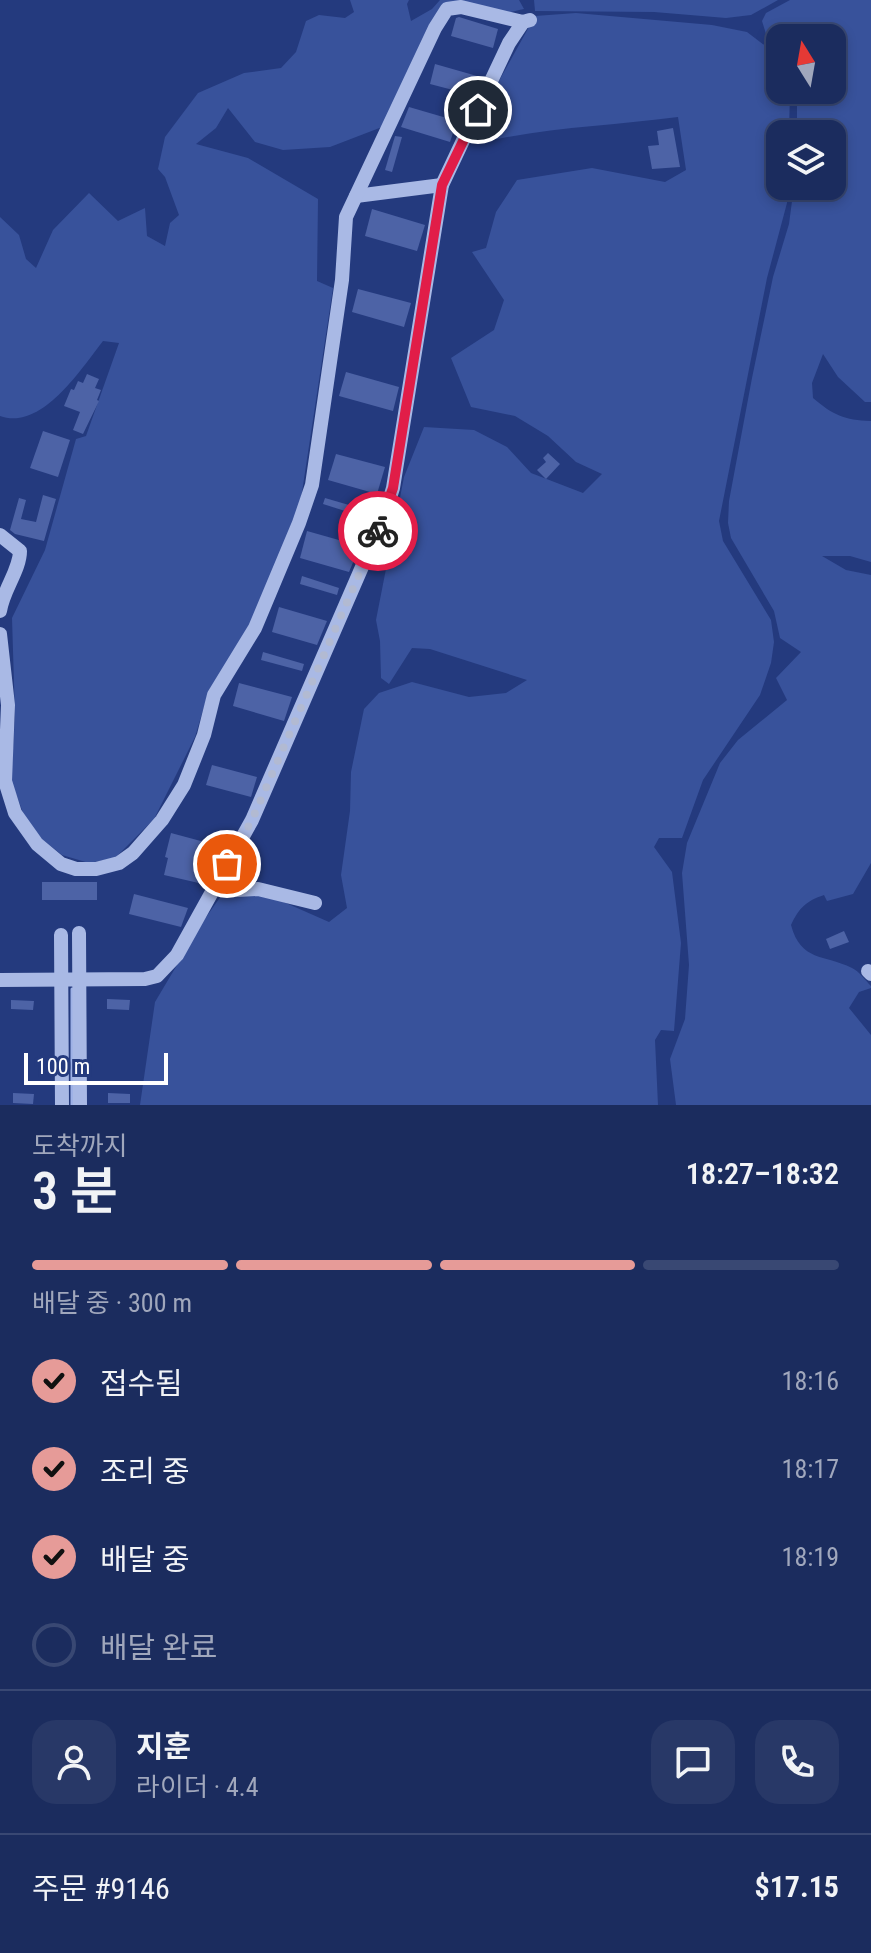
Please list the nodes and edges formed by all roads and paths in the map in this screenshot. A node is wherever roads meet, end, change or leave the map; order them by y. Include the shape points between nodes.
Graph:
1 (442, 185) junction
2 (356, 196) junction
3 (0, 535) edge
4 (0, 611) edge
5 (0, 634) edge
6 (215, 885) junction
7 (315, 903) dead end
8 (79, 933) dead end
9 (61, 935) dead end
10 (61, 979) junction
11 (79, 979) junction
12 (0, 980) edge
13 (62, 1105) edge
14 (80, 1105) edge

1 - 2 street
1 - 2 street via 509,43 526,21 461,7 447,9
1 - 6 street via 385,514 252,820
2 - 5 street via 346,217 312,485 299,523 255,628 214,695 184,785 162,820 119,863 96,869 61,864 37,844 15,813 5,781 8,705
3 - 4 street via 20,551
6 - 7 street
6 - 11 street via 177,955 157,976
8 - 11 street
9 - 10 street
10 - 11 street
10 - 12 street
10 - 13 street
11 - 14 street

